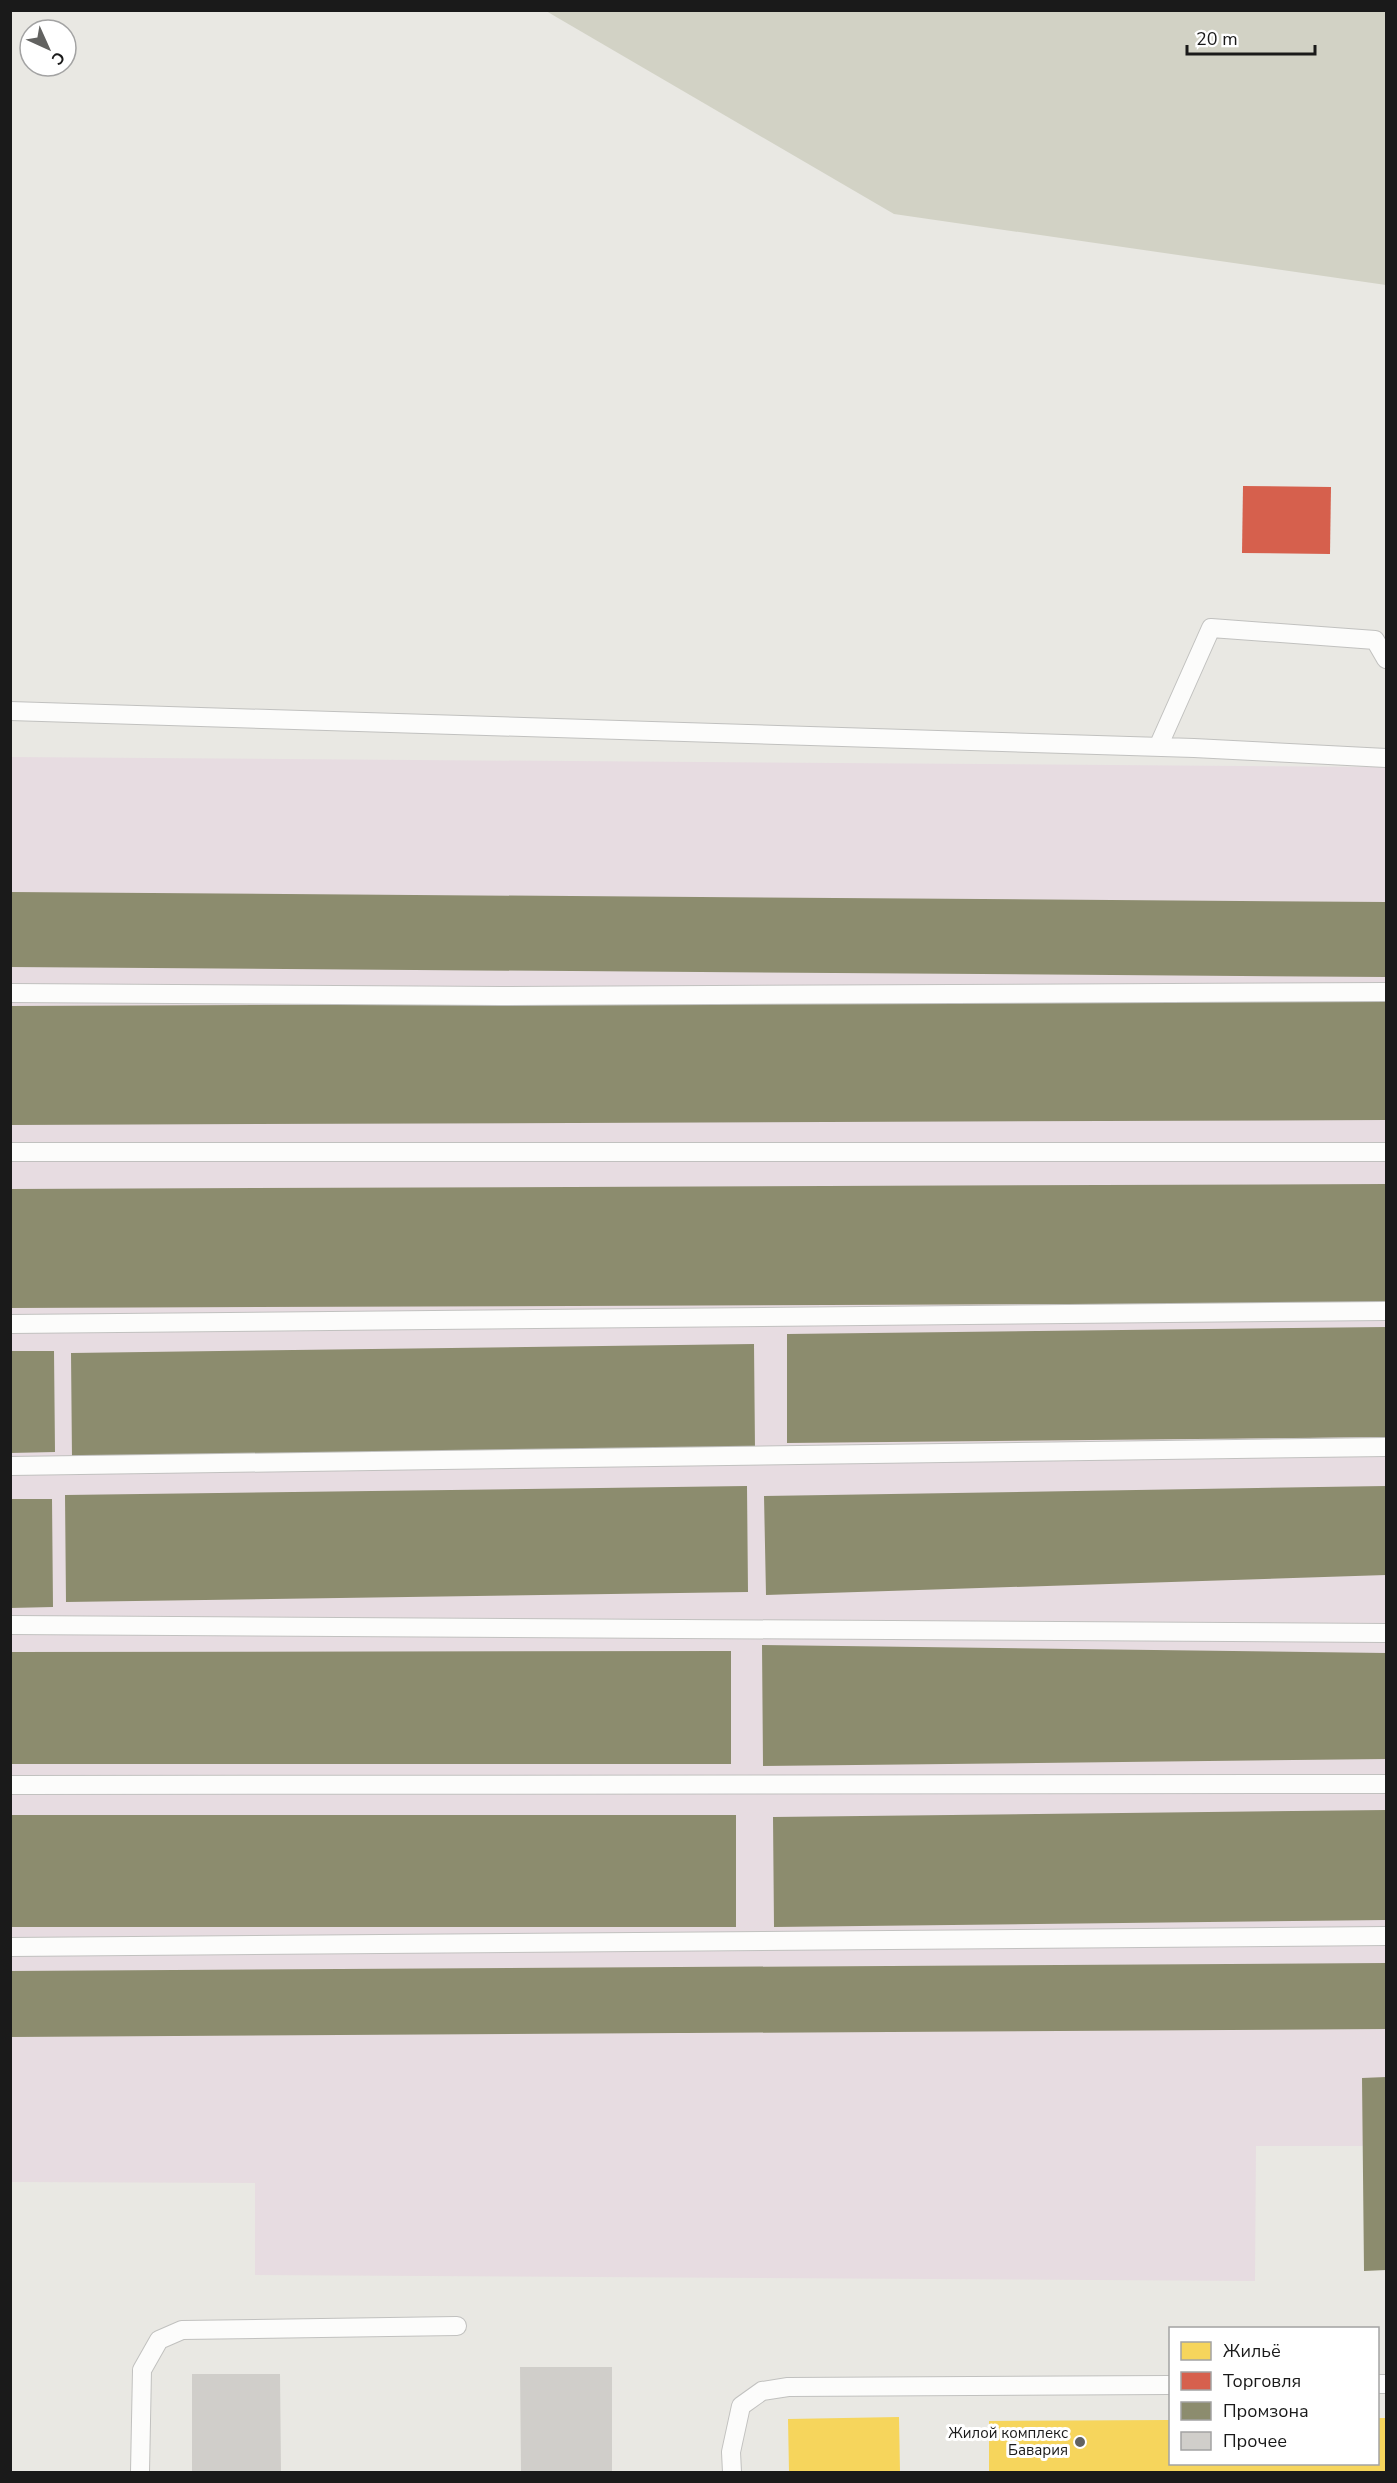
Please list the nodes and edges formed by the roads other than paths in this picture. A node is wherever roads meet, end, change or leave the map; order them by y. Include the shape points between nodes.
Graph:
1 (1386, 659) edge
2 (10, 711) edge
3 (1158, 747) junction
4 (1386, 758) edge
5 (1386, 992) edge
6 (10, 993) edge
7 (10, 1152) edge
8 (1386, 1152) edge
9 (1386, 1311) edge
10 (10, 1324) edge
11 (1386, 1447) edge
12 (10, 1466) edge
13 (10, 1625) edge
14 (1386, 1633) edge
15 (1386, 1784) edge
16 (10, 1785) edge
17 (1386, 1936) edge
18 (10, 1947) edge
19 (457, 2326) dead end
20 (1169, 2385) edge
21 (140, 2472) edge
22 (732, 2472) edge

1 - 3 lane via 1375,640 1211,628
2 - 3 lane
3 - 4 lane
5 - 6 lane via 501,996
7 - 8 lane
9 - 10 lane
11 - 12 lane
13 - 14 lane
15 - 16 lane
17 - 18 lane
19 - 21 lane via 182,2330 159,2340 142,2370
20 - 22 lane via 788,2387 762,2391 741,2406 731,2452

